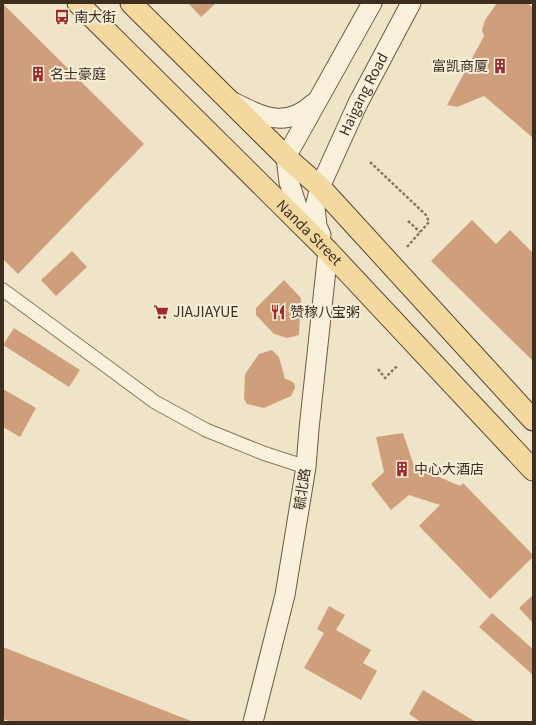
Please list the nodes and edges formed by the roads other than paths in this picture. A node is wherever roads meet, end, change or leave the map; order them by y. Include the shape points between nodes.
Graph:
1 (78, 3) edge
2 (131, 3) edge
3 (372, 3) edge
4 (411, 3) edge
5 (320, 98) junction
6 (229, 100) junction
7 (286, 157) junction
8 (320, 187) junction
9 (328, 251) junction
10 (3, 290) edge
11 (533, 420) edge
12 (306, 466) junction
13 (533, 470) edge
14 (253, 722) edge

1 - 9 main road, Nanda Street
2 - 6 main road
3 - 5 main road
4 - 8 main road, Haigang Road via 358,103
5 - 6 main road via 303,112 288,118 252,112
5 - 7 main road
6 - 7 main road
7 - 8 main road
7 - 9 main road via 288,182 298,210
8 - 9 main road, Haigang Road via 315,207 317,226
8 - 11 main road
9 - 12 main road, 毓北路
9 - 13 main road, Nanda Street
10 - 12 street via 155,402 206,430 263,453
12 - 14 main road, 毓北路 via 285,595

